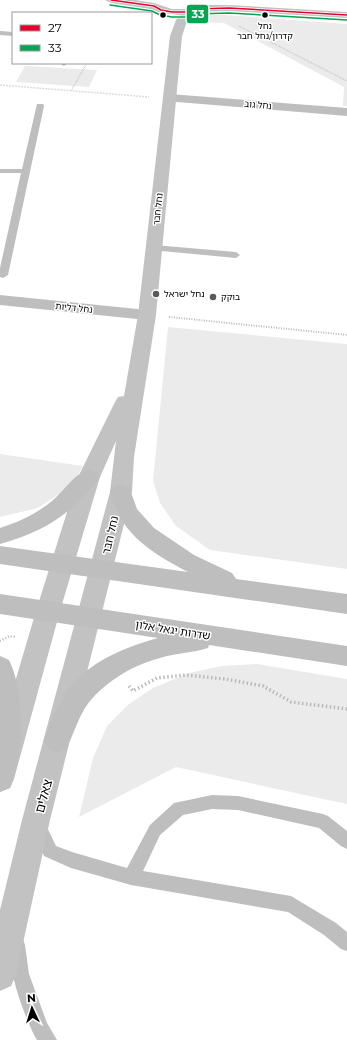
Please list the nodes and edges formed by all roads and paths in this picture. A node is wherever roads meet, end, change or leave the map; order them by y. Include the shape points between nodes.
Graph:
1 (111, 0) edge
2 (196, 5) edge
3 (156, 6) edge
4 (214, 8) junction
5 (270, 10) junction
6 (347, 15) edge
7 (0, 33) edge
8 (12, 34) edge
9 (176, 36) junction
10 (86, 64) edge
11 (347, 80) edge
12 (0, 85) edge
13 (71, 91) junction
14 (170, 98) junction
15 (40, 106) dead end
16 (347, 112) edge
17 (0, 171) edge
18 (26, 171) junction
19 (154, 248) junction
20 (236, 254) dead end
21 (3, 275) dead end
22 (0, 300) edge
23 (147, 315) junction
24 (347, 335) edge
25 (135, 381) junction
26 (89, 477) junction
27 (121, 492) junction
28 (0, 536) edge
29 (0, 555) edge
30 (62, 564) junction
31 (102, 569) junction
32 (257, 591) junction
33 (0, 604) edge
34 (347, 604) edge
35 (48, 611) junction
36 (89, 617) junction
37 (244, 641) junction
38 (347, 656) edge
39 (0, 667) edge
40 (113, 667) junction
41 (347, 709) edge
42 (57, 741) junction
43 (0, 779) edge
44 (36, 820) junction
45 (347, 841) edge
46 (131, 877) junction
47 (14, 912) junction
48 (347, 943) edge
49 (0, 975) edge
50 (48, 1040) edge

1 - 3 street
2 - 3 street via 178,12
2 - 4 street
2 - 5 street
2 - 9 street, נחל חבר via 182,20
3 - 9 street via 172,25
4 - 5 street
4 - 11 path via 216,15
5 - 6 street
7 - 8 lane
9 - 14 street, נחל חבר
10 - 13 path
12 - 13 path
13 - 14 path
14 - 16 main road, נחל גוב
14 - 19 street, נחל חבר
15 - 18 lane
17 - 18 lane
18 - 21 lane
19 - 20 lane
19 - 23 street, נחל חבר
22 - 23 main road, נחל דליות
23 - 24 path
23 - 25 street, נחל חבר
25 - 26 street, נחל חבר
25 - 27 street, נחל חבר
26 - 28 main road via 49,517
26 - 30 street, נחל חבר
27 - 31 street, נחל חבר
27 - 32 main road via 130,517 157,543 192,565
29 - 30 main road
30 - 31 main road
30 - 35 street
31 - 32 main road
31 - 36 street, נחל חבר
32 - 34 main road
33 - 35 main road, שדרות יגאל אלון
35 - 36 main road, שדרות יגאל אלון
35 - 43 street
36 - 37 main road, שדרות יגאל אלון
36 - 42 street, צאלים
37 - 38 main road, שדרות יגאל אלון
37 - 40 main road via 211,640 181,643 133,656
39 - 43 main road via 4,677 7,708 6,743
40 - 41 path via 133,691 157,678 186,675 262,686 291,702
40 - 42 main road via 93,681 77,698 65,719
42 - 44 street, צאלים
44 - 46 lane via 50,851 71,860
44 - 47 street, צאלים
45 - 46 lane via 323,820 238,803 212,802 179,808 155,830
46 - 48 lane via 291,904
47 - 49 street, צאלים
47 - 50 lane via 20,974 40,1028

